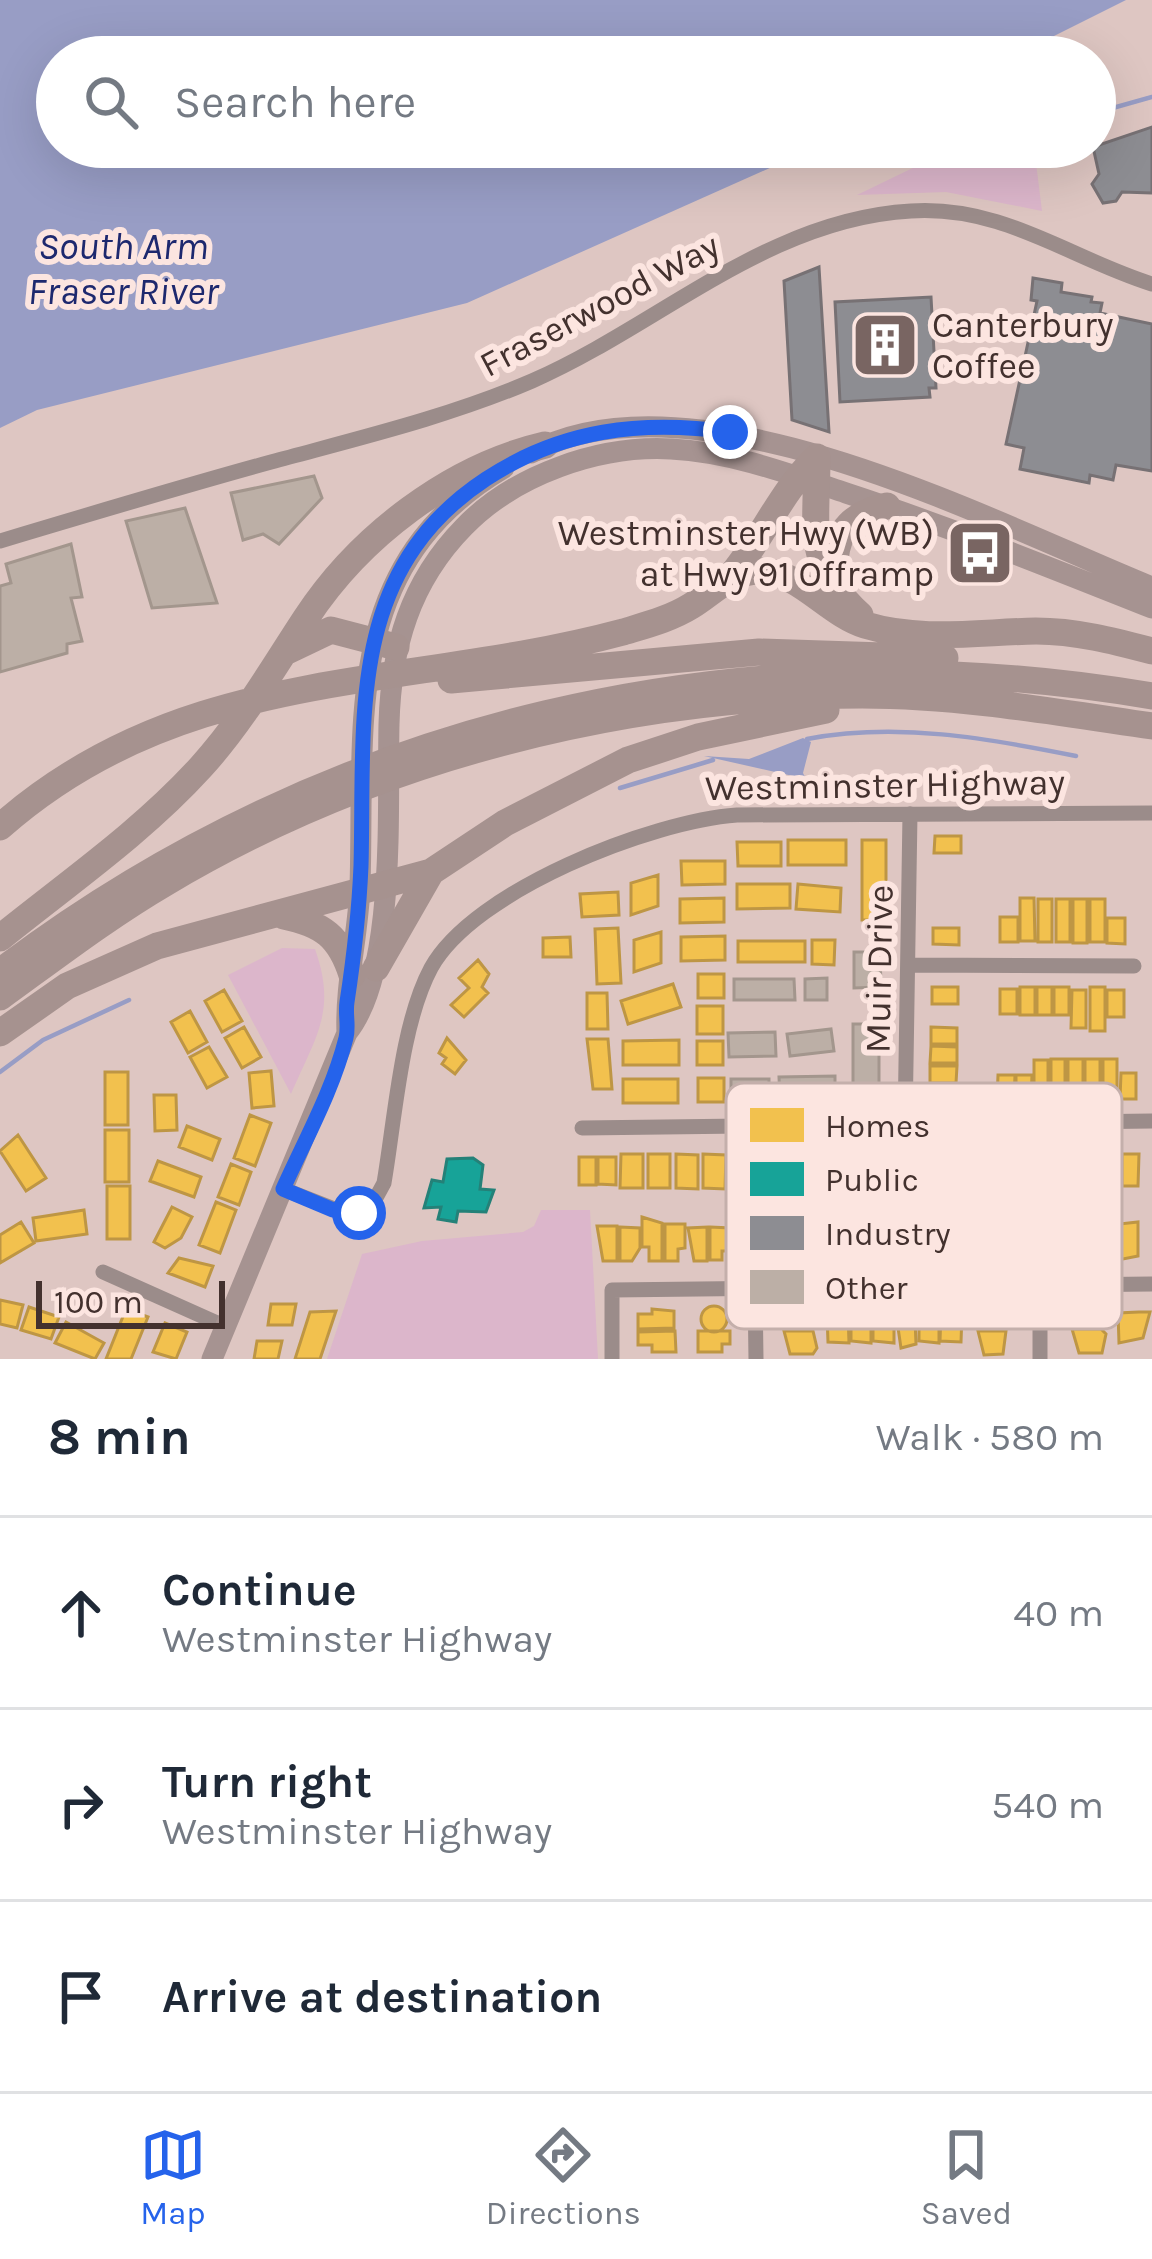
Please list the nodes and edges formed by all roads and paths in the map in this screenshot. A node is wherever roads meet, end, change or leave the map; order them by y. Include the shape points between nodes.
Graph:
1 (1152, 284) edge
2 (545, 445) junction
3 (810, 472) junction
4 (887, 506) junction
5 (0, 541) edge
6 (726, 581) junction
7 (1152, 587) edge
8 (835, 591) junction
9 (1152, 608) edge
10 (890, 631) junction
11 (380, 646) junction
12 (1152, 650) edge
13 (287, 651) junction
14 (1119, 691) junction
15 (1152, 696) edge
16 (911, 697) junction
17 (1152, 726) edge
18 (166, 727) junction
19 (1152, 813) edge
20 (910, 814) junction
21 (0, 827) edge
22 (431, 872) junction
23 (372, 890) junction
24 (280, 915) junction
25 (0, 938) edge
26 (909, 965) junction
27 (1134, 966) dead end
28 (364, 971) junction
29 (0, 972) edge
30 (0, 997) edge
31 (0, 1033) edge
32 (905, 1083) edge
33 (1122, 1121) edge
34 (1152, 1121) edge
35 (726, 1127) edge
36 (582, 1128) dead end
37 (283, 1189) junction
38 (103, 1272) dead end
39 (1152, 1283) edge
40 (1122, 1284) edge
41 (726, 1288) edge
42 (224, 1326) junction
43 (756, 1329) edge
44 (212, 1359) edge
45 (612, 1359) edge
46 (756, 1359) edge

1 - 5 street, Fraserwood Way via 980,215 871,216 747,260 535,380 435,418
2 - 3 main road via 606,430 691,427
2 - 11 main road via 438,518 396,575
2 - 13 highway via 470,473 404,515 330,587
3 - 4 main road
3 - 6 highway
3 - 7 main road via 998,520
3 - 8 highway via 815,543
3 - 11 main road via 670,449 615,453 549,472 480,511 440,551
4 - 8 highway via 867,510 838,536
4 - 9 main road
6 - 10 highway via 745,572 778,574 831,610
6 - 18 highway via 674,615 613,634 298,690
8 - 10 highway
10 - 12 highway via 1041,631
11 - 13 highway via 331,630
11 - 23 main road via 362,826
11 - 23 main road via 387,818
13 - 25 highway via 203,765
14 - 15 highway
14 - 18 highway via 1016,664 759,652 473,677
14 - 29 highway via 950,675 774,677 513,718 341,775 239,821 71,918
16 - 17 highway
16 - 22 highway via 776,719 628,760
16 - 30 highway via 677,708 464,754 289,818 92,930
18 - 21 highway via 59,779
19 - 20 street, Westminster Highway
20 - 26 street, Muir Drive
20 - 37 street, Westminster Highway via 678,823 590,855 512,896 447,944 424,982 384,1183 370,1207 347,1214
22 - 23 highway
22 - 28 highway
23 - 24 highway
23 - 28 main road
24 - 28 highway via 328,931
24 - 31 highway via 121,960
26 - 27 street
26 - 32 street, Muir Drive
28 - 37 main road via 365,1011 347,1034
33 - 34 street
35 - 36 street
37 - 42 main road
38 - 42 street
39 - 40 street
41 - 45 street via 612,1290
42 - 44 main road
43 - 46 street

